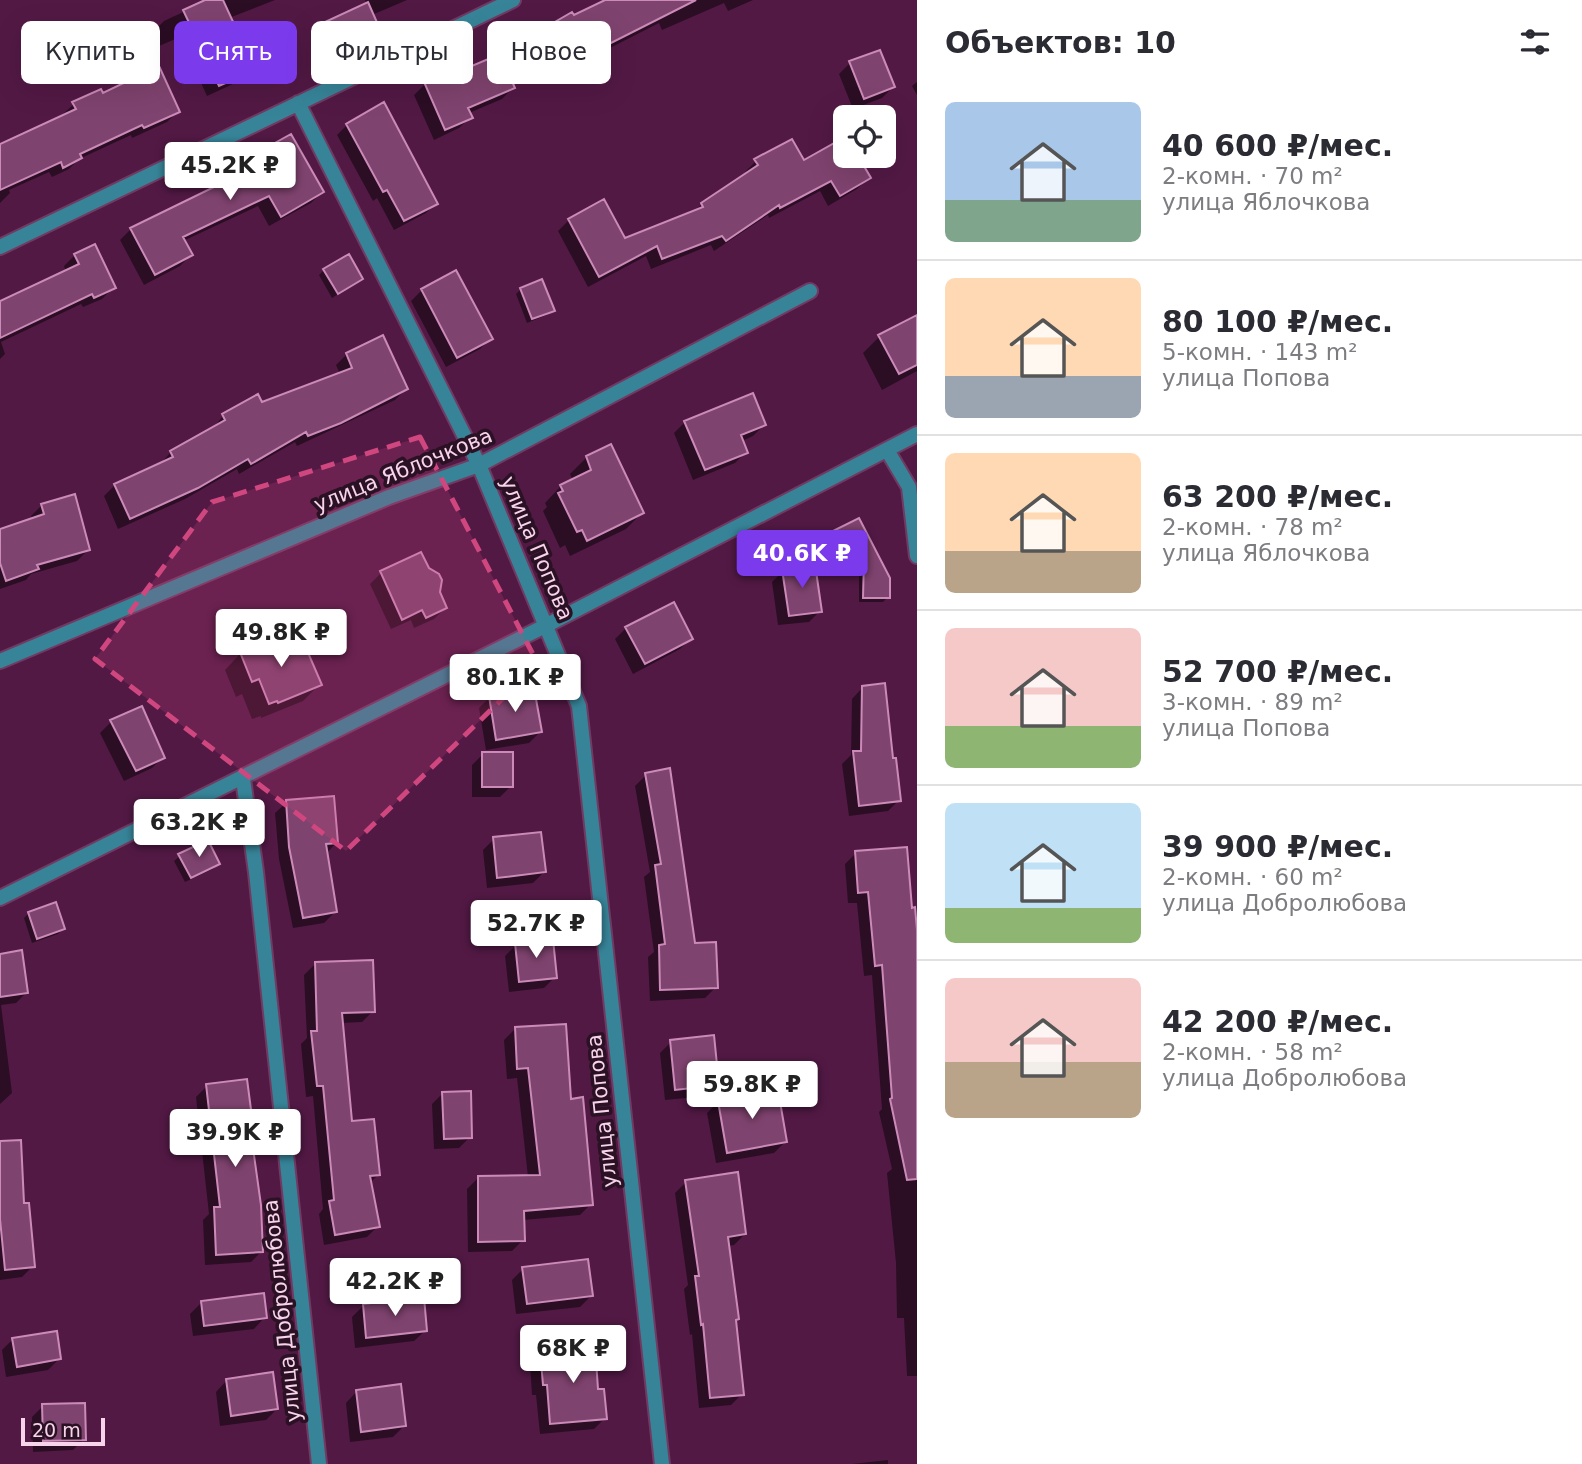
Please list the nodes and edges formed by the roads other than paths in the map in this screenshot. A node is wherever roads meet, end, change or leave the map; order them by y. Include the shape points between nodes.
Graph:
1 (513, 0) edge
2 (298, 103) junction
3 (0, 247) edge
4 (810, 291) dead end
5 (917, 434) edge
6 (887, 450) junction
7 (479, 465) junction
8 (917, 556) edge
9 (547, 625) junction
10 (0, 661) edge
11 (243, 779) junction
12 (0, 898) edge
13 (319, 1464) edge
14 (662, 1464) edge

1 - 2 street
2 - 3 street
2 - 7 street, улица Попова
4 - 7 street, улица Яблочкова
5 - 6 street
6 - 8 street via 909,486
6 - 9 street
7 - 9 street, улица Попова
7 - 10 street, улица Яблочкова via 389,497
9 - 11 street
9 - 14 street, улица Попова via 579,706
11 - 12 street
11 - 13 street, улица Добролюбова

